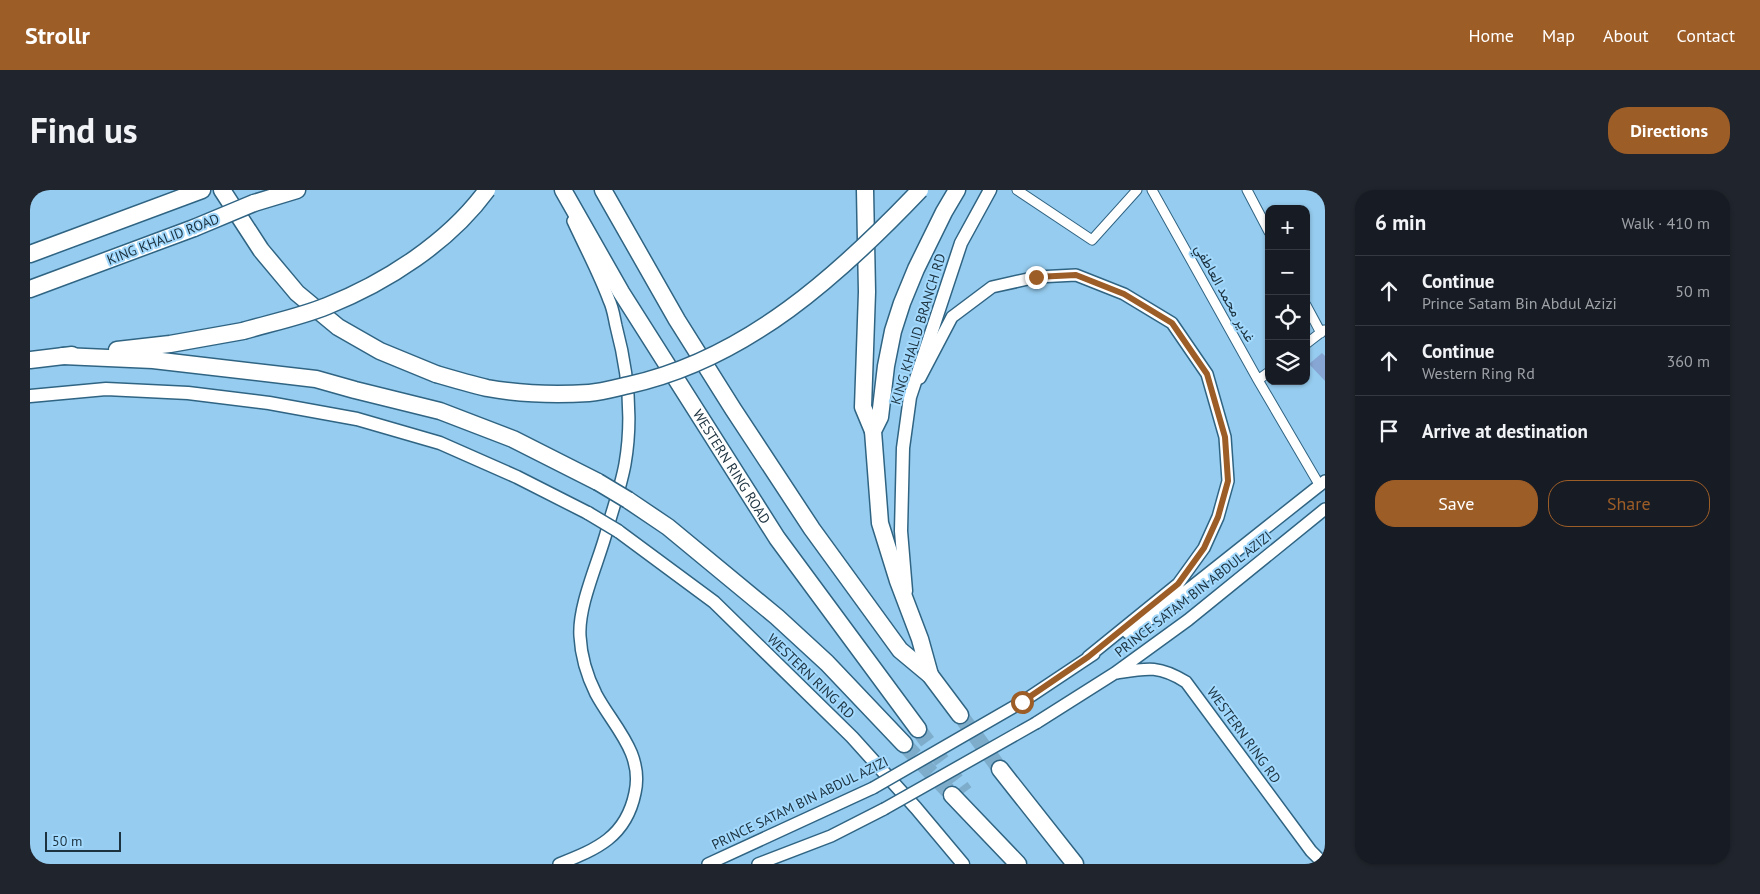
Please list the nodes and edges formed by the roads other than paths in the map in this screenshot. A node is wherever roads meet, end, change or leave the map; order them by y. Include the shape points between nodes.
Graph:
1 (202, 190) edge
2 (222, 190) edge
3 (297, 190) edge
4 (487, 190) edge
5 (558, 190) edge
6 (563, 190) edge
7 (603, 190) edge
8 (865, 190) edge
9 (920, 190) edge
10 (957, 190) edge
11 (990, 190) edge
12 (1016, 190) edge
13 (1137, 190) edge
14 (1152, 190) edge
15 (1247, 190) edge
16 (1265, 224) edge
17 (30, 254) edge
18 (30, 289) edge
19 (1310, 311) edge
20 (1323, 331) edge
21 (1310, 341) edge
22 (63, 356) junction
23 (30, 360) edge
24 (1265, 375) edge
25 (1258, 380) junction
26 (30, 396) edge
27 (910, 397) junction
28 (873, 431) junction
29 (1322, 484) edge
30 (1325, 509) edge
31 (907, 605) junction
32 (1088, 657) junction
33 (1115, 673) junction
34 (930, 675) junction
35 (960, 716) tunnel mouth
36 (918, 729) tunnel mouth
37 (904, 744) tunnel mouth
38 (1000, 769) tunnel mouth
39 (959, 793) tunnel mouth
40 (560, 864) edge
41 (708, 864) edge
42 (758, 864) edge
43 (963, 864) edge
44 (1018, 864) edge
45 (1075, 864) edge
46 (1324, 864) edge

1 - 17 highway
2 - 9 highway, bridge via 261,250 297,293 338,327 380,351 436,374 487,388 539,393 591,393 647,381 689,367 730,348 819,286 856,255
3 - 18 highway, KING KHALID ROAD, bridge via 254,203
4 - 22 highway, bridge via 477,204 413,261 326,306 243,331 170,344
5 - 40 street via 610,301 624,354 629,390 625,464 583,606 580,634 584,664 596,694 629,746 637,772 631,809 620,829 605,843
6 - 36 highway, WESTERN RING ROAD via 621,292 777,538
7 - 34 highway via 682,328 812,530 900,650
8 - 28 highway via 867,292 863,407
10 - 28 highway via 902,303 886,366 880,417
11 - 27 main road, KING KHALID BRANCH RD via 961,243
12 - 13 street via 1092,240
14 - 25 street, غدير محمد العاطفي
15 - 16 street
19 - 20 street
20 - 21 street
22 - 23 highway
22 - 37 highway, bridge via 153,360 316,379 440,411 513,439 598,482 668,527 777,617 827,663
24 - 25 street
25 - 29 street, غدير محمد العاطفي
26 - 43 main road, WESTERN RING RD, bridge via 106,389 188,393 269,403 357,419 440,443 517,477 618,531 714,602 852,737
27 - 31 main road, KING KHALID BRANCH RD via 903,448 902,531
27 - 32 street via 952,317 992,287 1036,277 1076,275 1124,294 1172,323 1207,374 1225,437 1228,481 1218,517 1204,548 1178,584
28 - 31 highway via 880,523
29 - 32 street, PRINCE SATAM BIN ABDUL AZIZI via 1156,615
30 - 33 street, PRINCE SATAM BIN ABDUL AZIZI via 1188,620
31 - 34 highway
32 - 41 street, PRINCE SATAM BIN ABDUL AZIZI, bridge via 1022,702 873,788
33 - 42 street, PRINCE SATAM BIN ABDUL AZIZI, bridge via 1036,723 884,809 831,836
33 - 46 street, WESTERN RING RD via 1149,668 1170,672 1186,682 1311,851
34 - 35 highway
38 - 45 highway
39 - 44 highway

